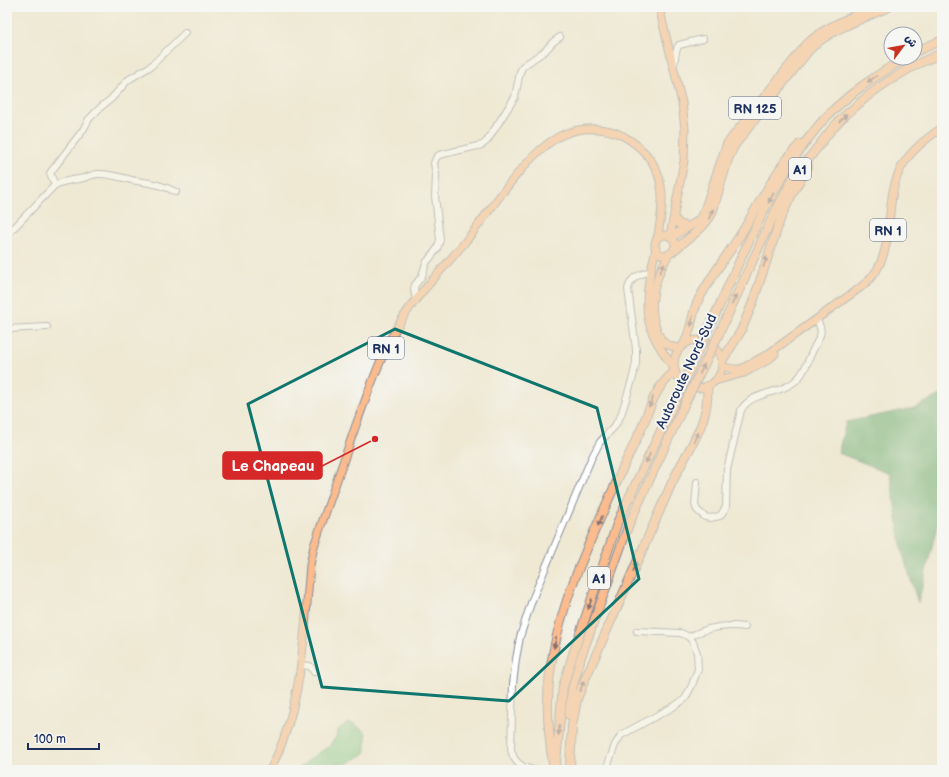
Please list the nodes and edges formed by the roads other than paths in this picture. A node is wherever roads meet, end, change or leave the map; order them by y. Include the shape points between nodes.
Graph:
1 (659, 7) edge
2 (875, 7) edge
3 (889, 7) edge
4 (185, 33) dead end
5 (560, 37) dead end
6 (703, 39) dead end
7 (942, 40) edge
8 (923, 48) edge
9 (942, 53) edge
10 (892, 66) edge
11 (673, 68) junction
12 (819, 125) junction
13 (942, 128) edge
14 (831, 130) junction
15 (55, 186) junction
16 (176, 192) dead end
17 (674, 218) junction
18 (661, 220) junction
19 (688, 227) junction
20 (7, 235) edge
21 (668, 236) junction
22 (657, 239) junction
23 (656, 249) junction
24 (671, 252) junction
25 (651, 271) junction
26 (416, 301) junction
27 (817, 320) junction
28 (47, 327) dead end
29 (7, 329) edge
30 (682, 347) junction
31 (722, 364) junction
32 (675, 370) junction
33 (718, 380) junction
34 (707, 386) junction
35 (708, 402) junction
36 (697, 482) dead end
37 (745, 627) dead end
38 (638, 632) dead end
39 (689, 637) junction
40 (300, 665) junction
41 (314, 672) dead end
42 (570, 768) edge
43 (270, 770) edge
44 (534, 770) edge
45 (554, 770) edge
46 (606, 770) edge

1 - 11 main road
2 - 19 highway, RN 125 via 830,27 806,45 727,144 702,214 696,223
24 -> 3 highway via 709,219 734,146 809,50 834,31
4 - 15 street via 151,66 128,80 89,119 50,173
5 - 26 street via 523,66 515,97 487,141 482,145 439,155 436,158 435,196 440,240 437,250 426,263 422,276 415,285
6 - 11 street via 679,45
7 - 8 highway
14 -> 9 highway, Autoroute Nord-Sud / A1 via 887,82
10 -> 12 highway, Autoroute Nord-Sud / A1 via 861,86
11 - 17 main road via 684,117 685,143
12 -> 30 highway via 782,164 715,271 696,307 690,332
12 -> 45 highway, Autoroute Nord-Sud / A1, bridge via 785,172 768,203 618,521 563,687
13 - 27 main road, RN 1 via 918,146 900,169 891,205 887,241 878,268 861,287
31 -> 14 highway via 741,331 781,217
42 -> 14 highway, Autoroute Nord-Sud / A1, bridge via 568,726 572,689 629,524 774,214 792,180
15 - 16 street via 65,180 98,174 150,182
15 - 20 street
17 - 19 highway via 679,224
17 - 21 main road
18 - 21 main road, RN 1
18 - 22 main road, RN 1
18 - 26 main road, RN 1 via 663,198 660,179 645,152 636,144 613,132 577,130 563,135 538,152
19 - 21 highway, RN 125
21 - 22 main road
21 - 24 main road via 675,243
22 - 23 main road
23 - 24 main road via 662,254
23 - 25 main road
30 -> 24 main road via 669,345 662,340 655,326 652,309 652,295 662,267
25 - 32 main road via 648,297 649,324 655,339
25 - 44 street via 635,277 629,283 636,337 636,363 621,415 600,442 591,459 532,600 520,637 513,684 511,749 519,764
26 - 40 main road, RN 1 via 391,337 375,373 314,546
27 - 31 main road, RN 1 via 746,367 737,369
27 - 33 main road, RN 1 via 768,360 744,373
27 - 36 street via 821,335 799,378 789,386 751,399 741,410 727,470 726,507 720,516 705,517 697,510
28 - 29 street
30 - 31 main road via 697,340 706,342 716,349
30 - 32 main road via 674,358
31 - 33 main road
32 - 34 main road via 682,382 690,387
32 -> 45 highway via 652,398 573,580 557,630 548,697 548,732
33 - 34 main road
33 - 35 main road
34 - 35 highway
42 -> 35 highway via 572,726 577,699 674,478 700,429
37 - 39 street via 715,626
38 - 39 street via 681,633
39 - 46 street via 697,654 698,669 689,693 679,703 621,735 614,745
40 - 41 street via 310,666
40 - 43 main road, RN 1 via 298,691 291,718

